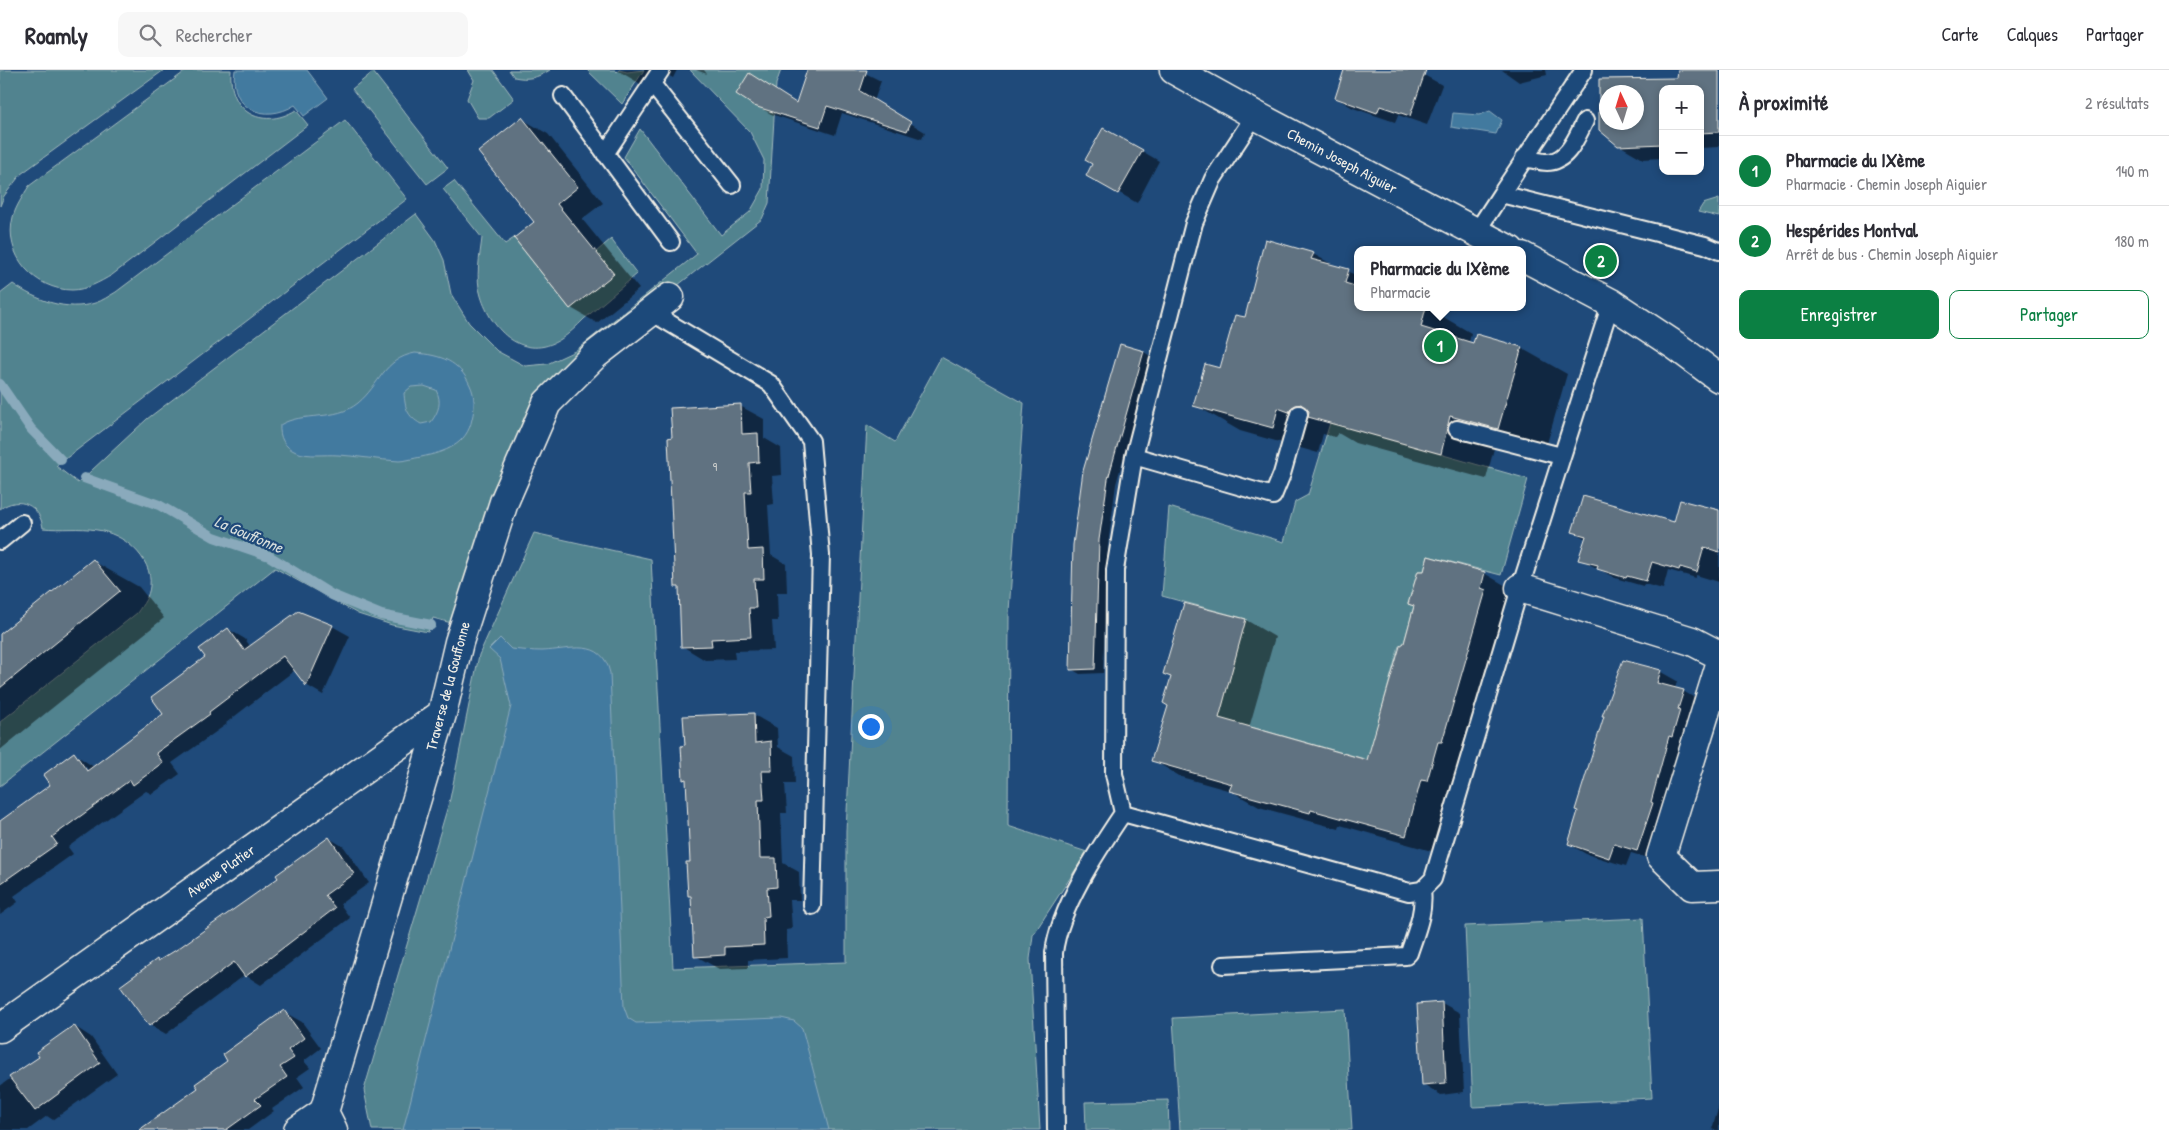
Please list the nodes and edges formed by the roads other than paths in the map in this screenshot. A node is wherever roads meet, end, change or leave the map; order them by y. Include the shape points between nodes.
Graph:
1 (661, 70) edge
2 (1174, 70) edge
3 (1584, 70) edge
4 (652, 84) junction
5 (562, 96) dead end
6 (1255, 115) junction
7 (1585, 121) dead end
8 (606, 154) junction
9 (1524, 158) junction
10 (732, 185) dead end
11 (1501, 194) junction
12 (1477, 231) junction
13 (671, 242) dead end
14 (1503, 246) edge
15 (1719, 251) edge
16 (1526, 258) edge
17 (1611, 303) junction
18 (660, 304) joint
19 (1719, 378) edge
20 (1298, 414) dead end
21 (1457, 429) dead end
22 (1134, 456) junction
23 (1561, 456) junction
24 (22, 523) dead end
25 (0, 541) edge
26 (1520, 588) junction
27 (1719, 655) edge
28 (1719, 668) edge
29 (442, 714) junction
30 (1123, 813) junction
31 (1719, 885) edge
32 (1422, 890) junction
33 (812, 906) dead end
34 (1223, 965) dead end
35 (0, 1028) edge
36 (329, 1121) edge
37 (298, 1130) edge
38 (1056, 1130) edge

1 - 4 lane
2 - 6 street, Chemin Joseph Aiguier
3 - 9 lane
4 - 8 lane
4 - 10 lane
5 - 8 lane
6 - 12 street, Chemin Joseph Aiguier
6 - 22 lane via 1213,179 1194,223
7 - 9 lane via 1562,158 1549,162
8 - 13 lane
9 - 11 lane
11 - 12 lane
11 - 15 lane
12 - 14 street, Chemin Joseph Aiguier
16 - 17 street
17 - 19 street
17 - 23 lane
18 - 29 street, Traverse de la Gouffonne via 595,355 547,403 504,502 459,642
18 - 33 lane via 771,384 811,440 821,555
20 - 22 lane via 1273,496
21 - 23 lane
22 - 30 lane via 1115,570 1114,774
23 - 26 lane
24 - 25 lane
26 - 27 street via 1692,641
26 - 32 lane via 1433,879
28 - 31 street via 1661,856 1692,886
29 - 35 street, Avenue Platier
29 - 36 street, Traverse de la Gouffonne
30 - 32 lane via 1409,892
30 - 38 lane via 1095,854 1060,923 1056,938
32 - 34 lane via 1421,916 1406,956
36 - 37 street

